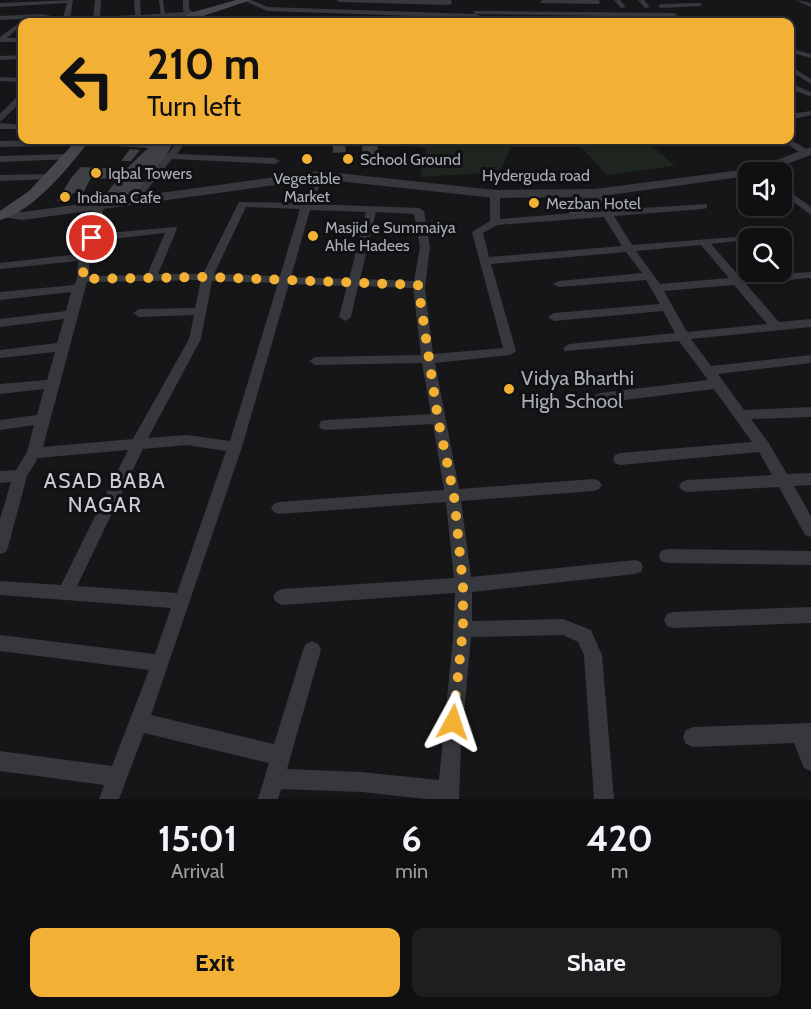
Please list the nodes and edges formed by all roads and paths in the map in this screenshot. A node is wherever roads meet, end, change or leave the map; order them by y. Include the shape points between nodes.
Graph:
1 (98, 0) edge
2 (137, 0) edge
3 (160, 0) edge
4 (186, 0) edge
5 (246, 0) edge
6 (339, 0) edge
7 (448, 0) edge
8 (617, 0) edge
9 (641, 0) edge
10 (690, 0) edge
11 (799, 0) edge
12 (373, 1) edge
13 (401, 1) edge
14 (425, 1) edge
15 (540, 2) edge
16 (666, 3) edge
17 (0, 5) edge
18 (811, 5) edge
19 (623, 7) junction
20 (647, 7) junction
21 (372, 12) junction
22 (192, 14) junction
23 (476, 14) junction
24 (544, 14) junction
25 (674, 15) junction
26 (163, 16) junction
27 (138, 17) junction
28 (0, 18) edge
29 (54, 18) edge
30 (67, 18) edge
31 (96, 18) edge
32 (124, 18) edge
33 (186, 18) edge
34 (480, 18) edge
35 (545, 18) edge
36 (677, 18) edge
37 (18, 26) edge
38 (0, 40) edge
39 (18, 40) edge
40 (794, 51) edge
41 (811, 56) edge
42 (18, 57) edge
43 (0, 58) edge
44 (794, 70) edge
45 (0, 79) edge
46 (18, 79) edge
47 (811, 82) edge
48 (794, 87) edge
49 (811, 95) edge
50 (18, 100) edge
51 (0, 102) edge
52 (18, 102) edge
53 (811, 113) edge
54 (794, 115) edge
55 (0, 119) edge
56 (0, 126) edge
57 (18, 127) edge
58 (18, 143) edge
59 (0, 144) edge
60 (80, 144) edge
61 (180, 144) edge
62 (793, 144) edge
63 (809, 152) edge
64 (171, 156) junction
65 (69, 157) junction
66 (0, 159) edge
67 (275, 161) dead end
68 (784, 162) edge
69 (319, 175) junction
70 (738, 175) edge
71 (48, 177) junction
72 (0, 178) edge
73 (595, 193) junction
74 (495, 194) junction
75 (792, 197) edge
76 (135, 199) junction
77 (100, 204) junction
78 (703, 206) dead end
79 (306, 207) junction
80 (372, 209) junction
81 (811, 212) edge
82 (4, 215) edge
83 (608, 216) junction
84 (495, 222) junction
85 (92, 238) junction
86 (738, 238) edge
87 (703, 241) junction
88 (629, 249) junction
89 (84, 257) junction
90 (485, 261) junction
91 (0, 266) edge
92 (808, 275) dead end
93 (207, 277) junction
94 (151, 278) junction
95 (735, 280) junction
96 (285, 282) junction
97 (653, 282) junction
98 (81, 283) junction
99 (354, 283) junction
100 (559, 284) dead end
101 (418, 285) junction
102 (0, 296) edge
103 (668, 307) junction
104 (202, 311) junction
105 (139, 313) dead end
106 (73, 314) junction
107 (345, 317) dead end
108 (554, 317) dead end
109 (0, 323) edge
110 (811, 323) edge
111 (777, 328) junction
112 (684, 338) junction
113 (62, 347) junction
114 (569, 348) dead end
115 (0, 354) edge
116 (811, 358) edge
117 (430, 359) junction
118 (315, 361) dead end
119 (708, 371) junction
120 (52, 384) junction
121 (717, 384) junction
122 (0, 389) edge
123 (600, 398) dead end
124 (811, 412) edge
125 (740, 415) junction
126 (43, 419) junction
127 (438, 419) junction
128 (0, 425) edge
129 (326, 425) dead end
130 (139, 442) junction
131 (763, 446) junction
132 (235, 447) junction
133 (34, 453) junction
134 (620, 459) dead end
135 (20, 475) junction
136 (0, 477) edge
137 (811, 479) edge
138 (784, 480) junction
139 (594, 485) dead end
140 (687, 486) dead end
141 (454, 496) junction
142 (279, 508) dead end
143 (811, 530) edge
144 (0, 547) edge
145 (667, 556) dead end
146 (811, 558) edge
147 (635, 567) dead end
148 (463, 585) junction
149 (0, 588) edge
150 (66, 592) junction
151 (282, 597) dead end
152 (182, 601) junction
153 (811, 615) edge
154 (673, 620) dead end
155 (463, 629) junction
156 (0, 643) edge
157 (312, 650) dead end
158 (161, 663) junction
159 (138, 722) junction
160 (806, 733) edge
161 (693, 737) dead end
162 (279, 755) junction
163 (0, 761) edge
164 (811, 761) edge
165 (118, 777) junction
166 (274, 779) junction
167 (449, 795) edge
168 (109, 799) edge
169 (268, 799) edge
170 (603, 799) edge

1 - 31 street
2 - 27 street
3 - 26 lane
4 - 22 street via 186,10
5 - 21 street via 267,9
5 - 22 main road
6 - 12 street
7 - 14 street via 449,3
8 - 19 street
9 - 20 street
10 - 16 street via 703,6
11 - 18 street
12 - 13 street
12 - 21 street
13 - 14 street
15 - 19 street
15 - 23 street via 470,5
15 - 24 street
16 - 20 street
16 - 25 street
17 - 30 street via 71,1
19 - 20 street
21 - 23 street
22 - 26 street
22 - 33 main road
23 - 24 street
23 - 34 street
24 - 25 street
24 - 35 street
25 - 36 street
26 - 27 street
27 - 32 street
28 - 29 street
37 - 38 street
38 - 39 street
40 - 41 street
42 - 43 street
44 - 47 street
45 - 46 street
48 - 49 street
50 - 51 street
52 - 55 street
53 - 54 street
56 - 57 street
58 - 59 street
60 - 65 main road
61 - 64 street
62 - 63 street
63 - 68 street, Hyderguda road
64 - 67 street
64 - 76 street
65 - 66 street
65 - 71 main road
69 - 74 street, Hyderguda road
69 - 76 street, Hyderguda road
69 - 79 street
70 - 73 street, Hyderguda road
71 - 72 street
71 - 82 main road
73 - 74 street, Hyderguda road
73 - 83 street
74 - 84 street
75 - 81 street
76 - 77 street, Hyderguda road
77 - 82 street, Hyderguda road via 23,216
77 - 85 street
78 - 83 street
79 - 80 street
79 - 93 street via 243,204
79 - 96 street
80 - 99 street
80 - 101 street via 418,211 426,250
83 - 84 street
83 - 88 street
84 - 90 street via 477,232
85 - 89 street
85 - 94 street via 172,229
86 - 87 street
87 - 88 street
87 - 95 street
88 - 90 street
88 - 97 street
89 - 91 street
89 - 98 street
90 - 117 street via 510,351
92 - 95 street
93 - 94 street
93 - 96 street
93 - 104 street
94 - 98 street
95 - 97 street
95 - 111 street
96 - 99 street
96 - 132 street
97 - 100 street
97 - 103 street
98 - 102 street
98 - 106 street
99 - 101 street
99 - 107 street
101 - 117 street
103 - 108 street
103 - 112 street
104 - 105 street
104 - 130 street via 195,339
106 - 109 street
106 - 113 street
110 - 111 street
111 - 112 street
112 - 114 street
112 - 119 street
113 - 115 street
113 - 120 street
116 - 119 street
117 - 118 street
117 - 127 street
119 - 121 street
120 - 122 street
120 - 126 street
121 - 123 street
121 - 125 street
124 - 125 street
125 - 131 street
126 - 128 street
126 - 133 street
127 - 129 street
127 - 141 street
130 - 132 street via 187,440
130 - 133 street
130 - 150 street
131 - 134 street
131 - 138 street
132 - 152 street
133 - 135 street
135 - 136 street
135 - 144 street
137 - 138 street
138 - 140 street
138 - 143 street
139 - 141 street
141 - 142 street
141 - 148 street
145 - 146 street
147 - 148 street
148 - 151 street
148 - 155 street
149 - 150 street
150 - 152 street
152 - 158 street
153 - 154 street
155 - 167 street via 454,699
155 - 170 street via 563,627 585,636 593,655
156 - 158 street
157 - 162 street
158 - 159 street
159 - 162 street
159 - 165 street
160 - 161 street
160 - 164 street
162 - 166 street
163 - 165 street
165 - 168 street
166 - 167 street via 361,782
166 - 169 street

